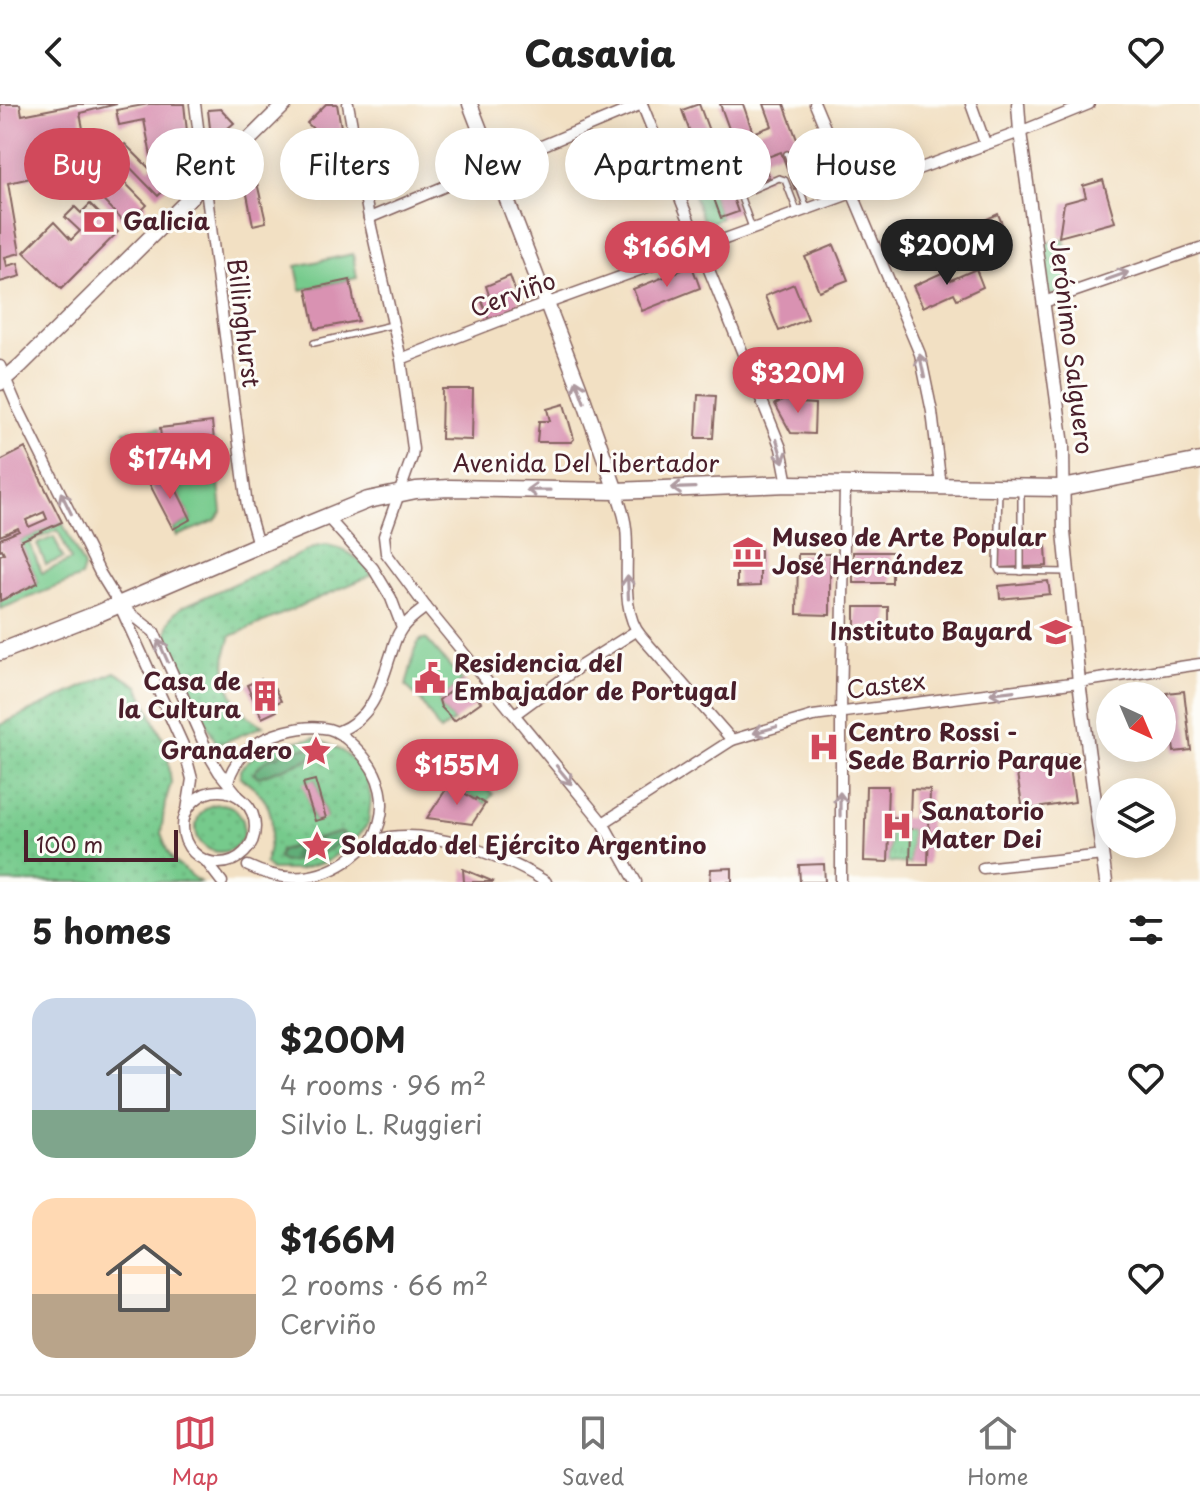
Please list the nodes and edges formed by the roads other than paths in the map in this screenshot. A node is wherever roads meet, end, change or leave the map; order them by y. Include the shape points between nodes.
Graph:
1 (195, 104) edge
2 (285, 104) edge
3 (348, 104) edge
4 (470, 104) edge
5 (642, 104) edge
6 (815, 104) edge
7 (971, 104) edge
8 (1018, 104) edge
9 (1089, 104) edge
10 (198, 128) edge
11 (261, 128) edge
12 (479, 128) edge
13 (825, 128) edge
14 (1020, 132) junction
15 (549, 143) edge
16 (985, 143) junction
17 (925, 165) edge
18 (435, 190) edge
19 (188, 200) edge
20 (207, 200) edge
21 (506, 200) edge
22 (799, 200) edge
23 (830, 200) edge
24 (855, 200) edge
25 (802, 210) junction
26 (369, 218) junction
27 (752, 229) junction
28 (701, 248) junction
29 (1200, 248) edge
30 (1044, 302) junction
31 (547, 304) junction
32 (393, 325) junction
33 (314, 343) dead end
34 (401, 359) junction
35 (2, 376) edge
36 (1200, 461) edge
37 (788, 484) junction
38 (845, 485) junction
39 (941, 486) junction
40 (999, 487) junction
41 (1021, 487) junction
42 (1063, 488) junction
43 (616, 491) junction
44 (400, 492) junction
45 (327, 517) junction
46 (258, 545) junction
47 (1021, 572) junction
48 (1068, 572) junction
49 (119, 604) junction
50 (426, 607) junction
51 (402, 627) junction
52 (636, 631) junction
53 (0, 652) edge
54 (1200, 664) edge
55 (1079, 682) junction
56 (841, 712) junction
57 (515, 714) junction
58 (337, 732) junction
59 (732, 740) junction
60 (228, 782) junction
61 (237, 794) junction
62 (1096, 805) edge
63 (187, 810) junction
64 (603, 823) junction
65 (372, 841) junction
66 (250, 845) junction
67 (1096, 856) edge
68 (201, 858) junction
69 (1103, 858) edge
70 (248, 866) junction
71 (983, 868) dead end
72 (248, 881) edge
73 (222, 882) edge
74 (546, 882) edge
75 (636, 882) edge
76 (841, 882) edge
77 (1106, 882) edge

1 - 10 street, Billinghurst
2 - 11 main road
3 - 26 street
4 - 12 main road
5 - 15 street
5 - 28 street
6 - 13 street
7 - 16 street
8 - 14 street, Jerónimo Salguero
9 - 14 street, Cerviño
14 - 16 street, Cerviño
14 - 30 street, Jerónimo Salguero
16 - 17 street, Cerviño
18 - 26 street
19 - 35 main road
20 - 46 street, Billinghurst via 247,506
21 - 31 main road
22 - 25 lane
23 - 25 street, Cerviño
39 -> 24 street via 920,354
25 - 27 street, Cerviño
25 - 27 lane via 779,178 740,195
26 - 32 street
27 - 28 street, Cerviño
28 - 31 street, Cerviño
28 -> 37 street via 781,448
30 -> 29 street
30 - 42 street, Jerónimo Salguero via 1063,445
31 - 34 street, Cerviño
43 -> 31 main road
32 - 33 lane
32 - 34 street
34 - 44 street via 413,449
49 -> 35 street
36 - 42 main road, Avenida Del Libertador
37 - 38 main road, Avenida Del Libertador
37 -> 43 main road, Avenida Del Libertador
38 - 39 main road, Avenida Del Libertador
38 - 56 street
39 - 40 main road, Avenida Del Libertador
40 - 41 main road, Avenida Del Libertador
40 - 47 lane via 997,567
41 - 42 main road, Avenida Del Libertador
41 - 47 lane
42 - 48 street, Jerónimo Salguero
43 -> 44 main road, Avenida Del Libertador
52 -> 43 street via 628,601 626,526
44 - 45 main road, Avenida Del Libertador
44 - 50 street via 384,536 386,553
45 - 46 main road, Avenida Del Libertador
45 - 51 street via 383,582
46 - 49 main road, Avenida Del Libertador
47 - 48 lane
48 - 55 street, Jerónimo Salguero
49 - 53 main road, Avenida Del Libertador
60 -> 49 street via 210,757 154,632
49 - 63 street via 186,754 192,779
50 - 51 street
50 - 57 street
51 - 58 street via 373,704 356,723
52 - 57 street
52 - 59 street
54 - 55 street, Castex
55 -> 56 street, Castex
55 - 62 street, Jerónimo Salguero
56 -> 59 street, Castex
76 -> 56 street
57 -> 64 street
58 - 60 street via 302,729 255,744 236,763
58 - 65 street via 363,755 379,785 383,806
59 - 64 street, Castex
60 - 61 street
61 - 63 street via 208,792
61 - 66 street via 254,818
63 - 68 street via 184,836
64 - 75 street
65 - 70 street via 342,864 308,876 275,878
65 - 74 street via 402,837 472,847
66 - 68 street via 226,862
66 - 70 street
67 - 71 street
68 - 73 street
69 - 77 street, Jerónimo Salguero
70 - 72 street

